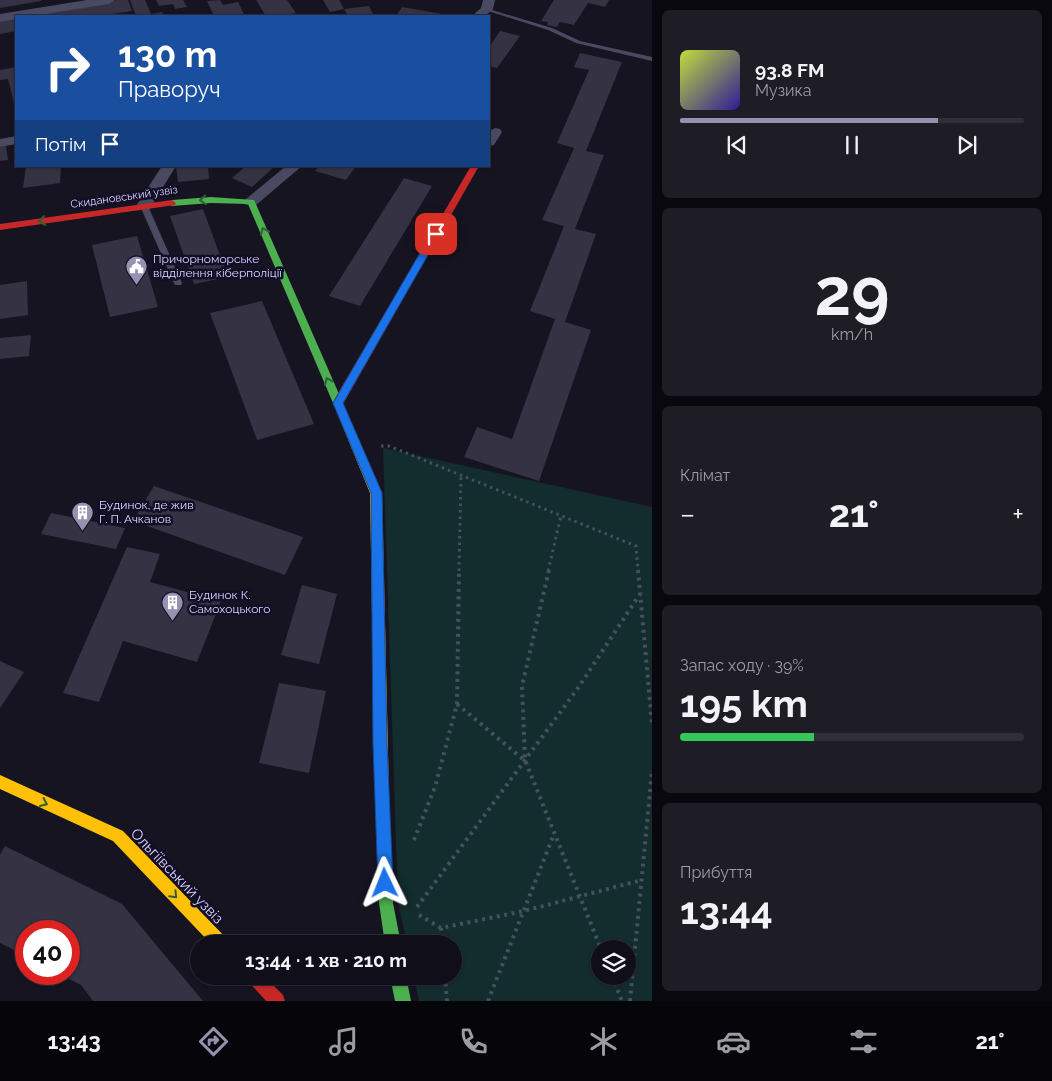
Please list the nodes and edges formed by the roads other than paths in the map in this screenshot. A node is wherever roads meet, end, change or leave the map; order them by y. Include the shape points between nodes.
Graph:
1 (109, 0) edge
2 (485, 8) edge
3 (18, 15) edge
4 (15, 16) edge
5 (0, 18) edge
6 (652, 59) edge
7 (15, 140) edge
8 (0, 143) edge
9 (168, 167) edge
10 (294, 167) edge
11 (473, 167) edge
12 (251, 202) junction
13 (144, 206) junction
14 (0, 227) edge
15 (178, 283) dead end
16 (338, 403) junction
17 (1, 786) edge
18 (213, 935) edge
19 (391, 935) edge
20 (262, 985) edge
21 (400, 985) edge
22 (277, 1001) edge
23 (403, 1001) edge

1 - 3 street
2 - 6 lane via 550,29 578,42
4 - 5 street
7 - 8 street
9 - 13 street
10 - 12 street
11 - 16 street
12 -> 13 street, Скидановський узвіз via 204,199
16 -> 12 street
13 -> 14 street, Скидановський узвіз
13 - 15 lane
16 - 19 street via 376,493 380,744 386,903
17 -> 18 street, Ольгіївський узвіз via 118,836
20 - 22 street
21 - 23 street

